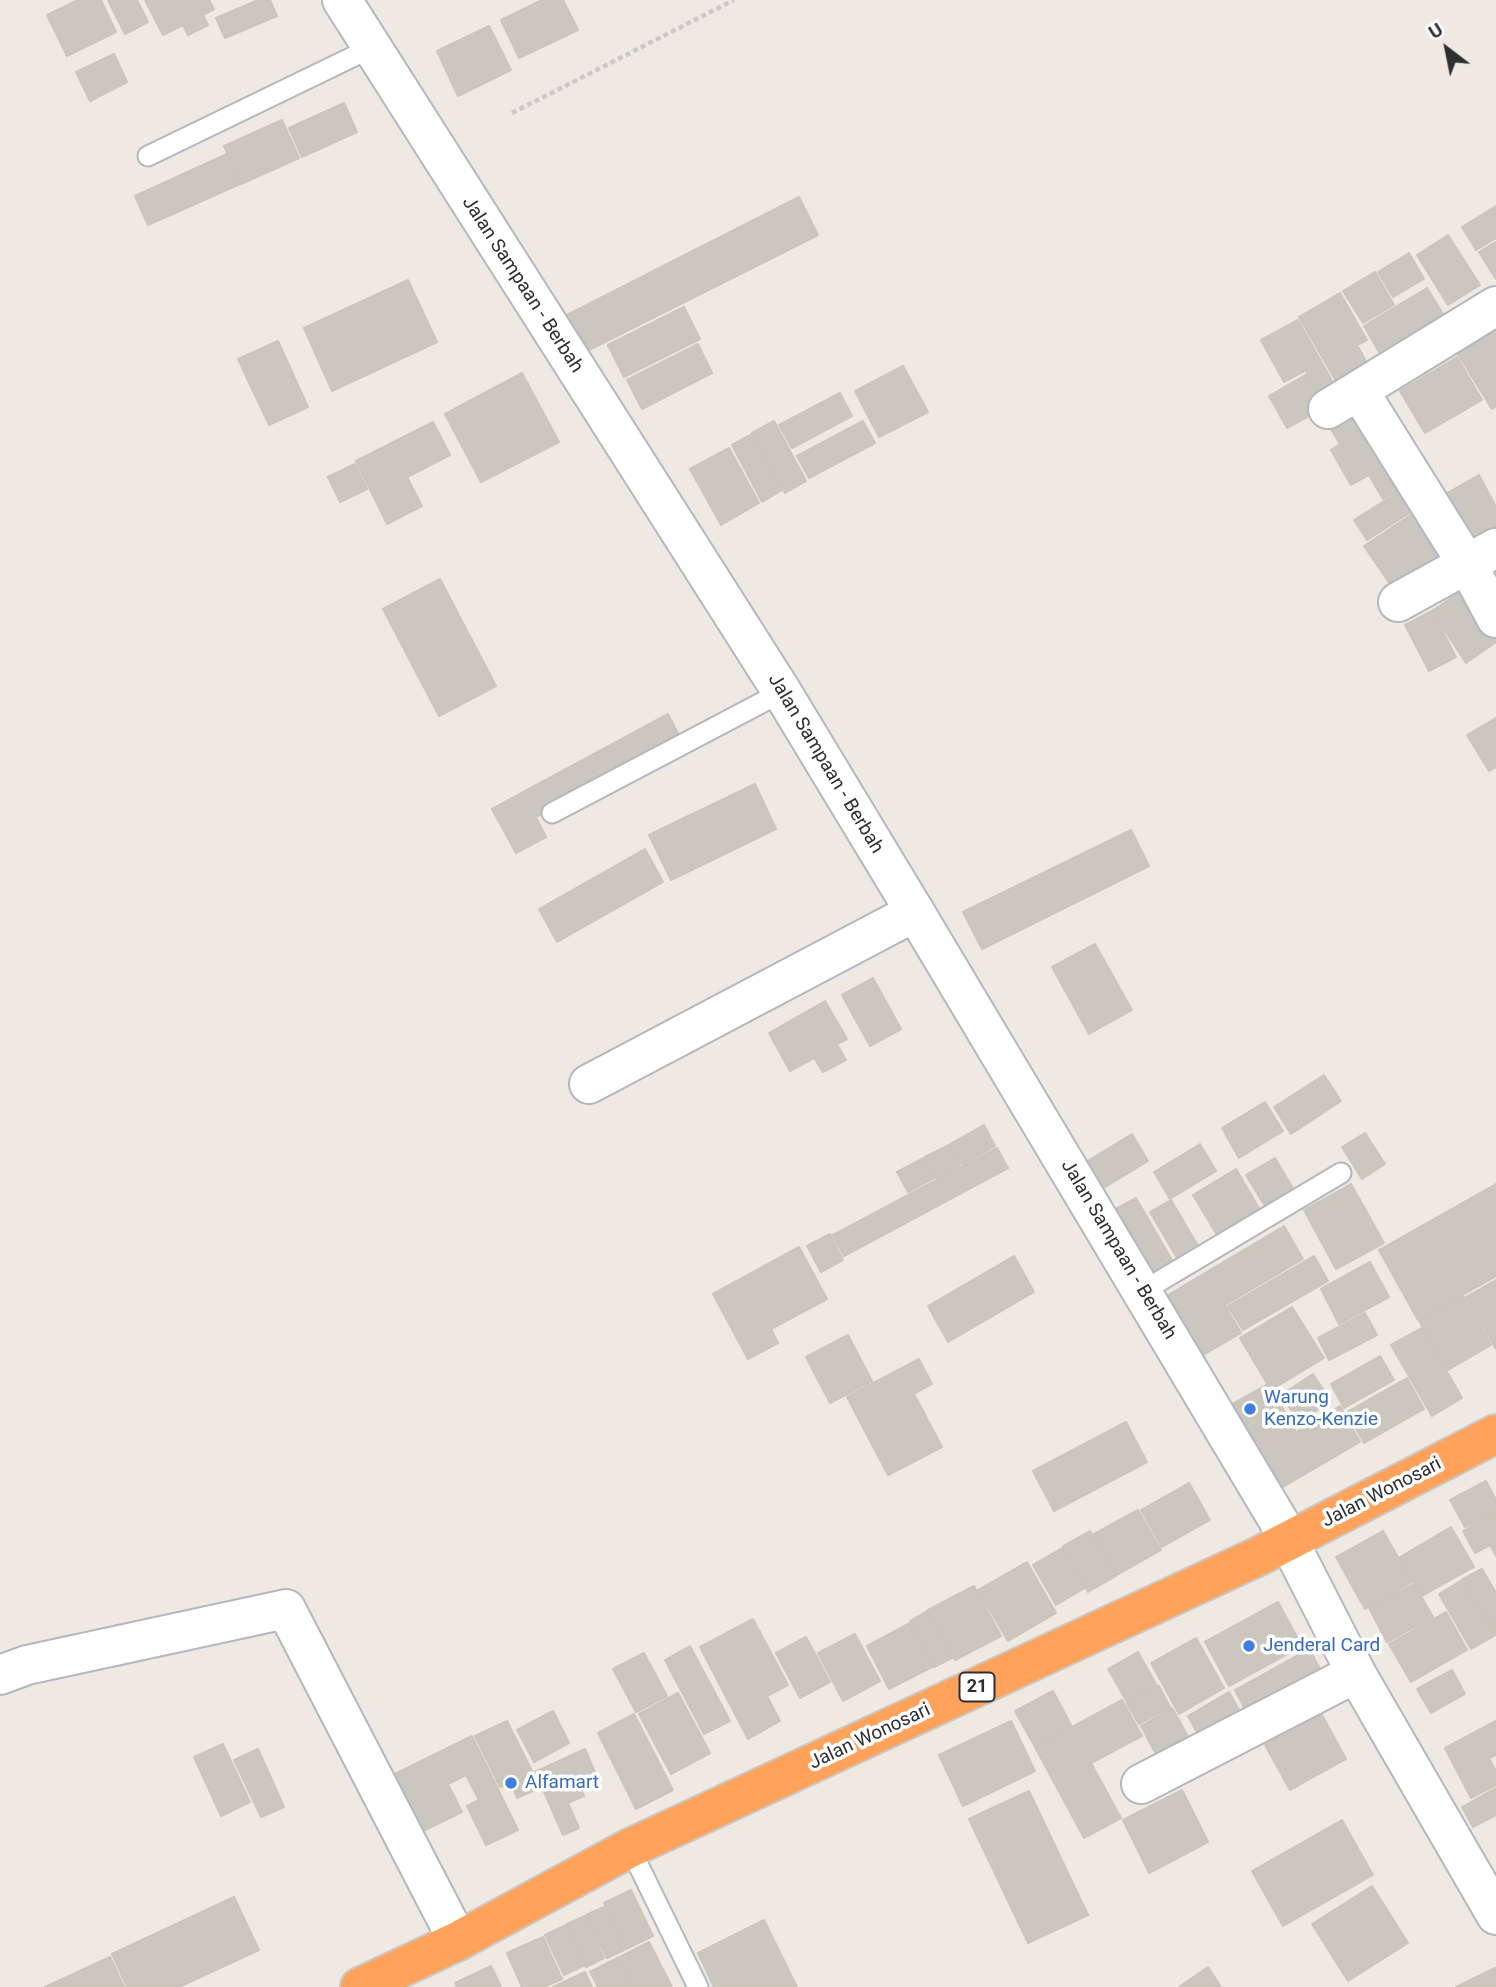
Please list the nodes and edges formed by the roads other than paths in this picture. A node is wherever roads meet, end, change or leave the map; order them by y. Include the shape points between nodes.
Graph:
1 (342, 0) edge
2 (370, 48) junction
3 (148, 156) dead end
4 (1496, 306) edge
5 (1481, 556) edge
6 (1398, 602) dead end
7 (1496, 618) edge
8 (782, 692) junction
9 (552, 813) dead end
10 (915, 912) junction
11 (589, 1084) dead end
12 (1341, 1173) dead end
13 (1143, 1291) junction
14 (1496, 1434) edge
15 (1289, 1541) junction
16 (1356, 1673) junction
17 (0, 1675) edge
18 (1141, 1784) dead end
19 (630, 1849) junction
20 (1496, 1916) edge
21 (458, 1941) junction
22 (360, 1987) edge
23 (698, 1987) edge

1 - 2 main road, Jalan Sampaan - Berbah
2 - 3 lane
2 - 8 main road, Jalan Sampaan - Berbah
4 - 5 main road via 1343,400
5 - 6 main road
5 - 7 main road
8 - 9 lane
8 - 10 main road, Jalan Sampaan - Berbah
10 - 11 main road
10 - 13 main road, Jalan Sampaan - Berbah
12 - 13 lane
13 - 15 main road, Jalan Sampaan - Berbah
14 - 15 highway, Jalan Wonosari / 21
15 - 16 main road, Jalan Sampaan - Berbah
15 - 19 highway, Jalan Wonosari / 21
16 - 18 main road
16 - 20 main road, Jalan Sampaan - Berbah
17 - 21 main road via 27,1665 286,1609
19 - 21 highway, Jalan Wonosari / 21
19 - 23 lane
21 - 22 highway, Jalan Wonosari / 21

